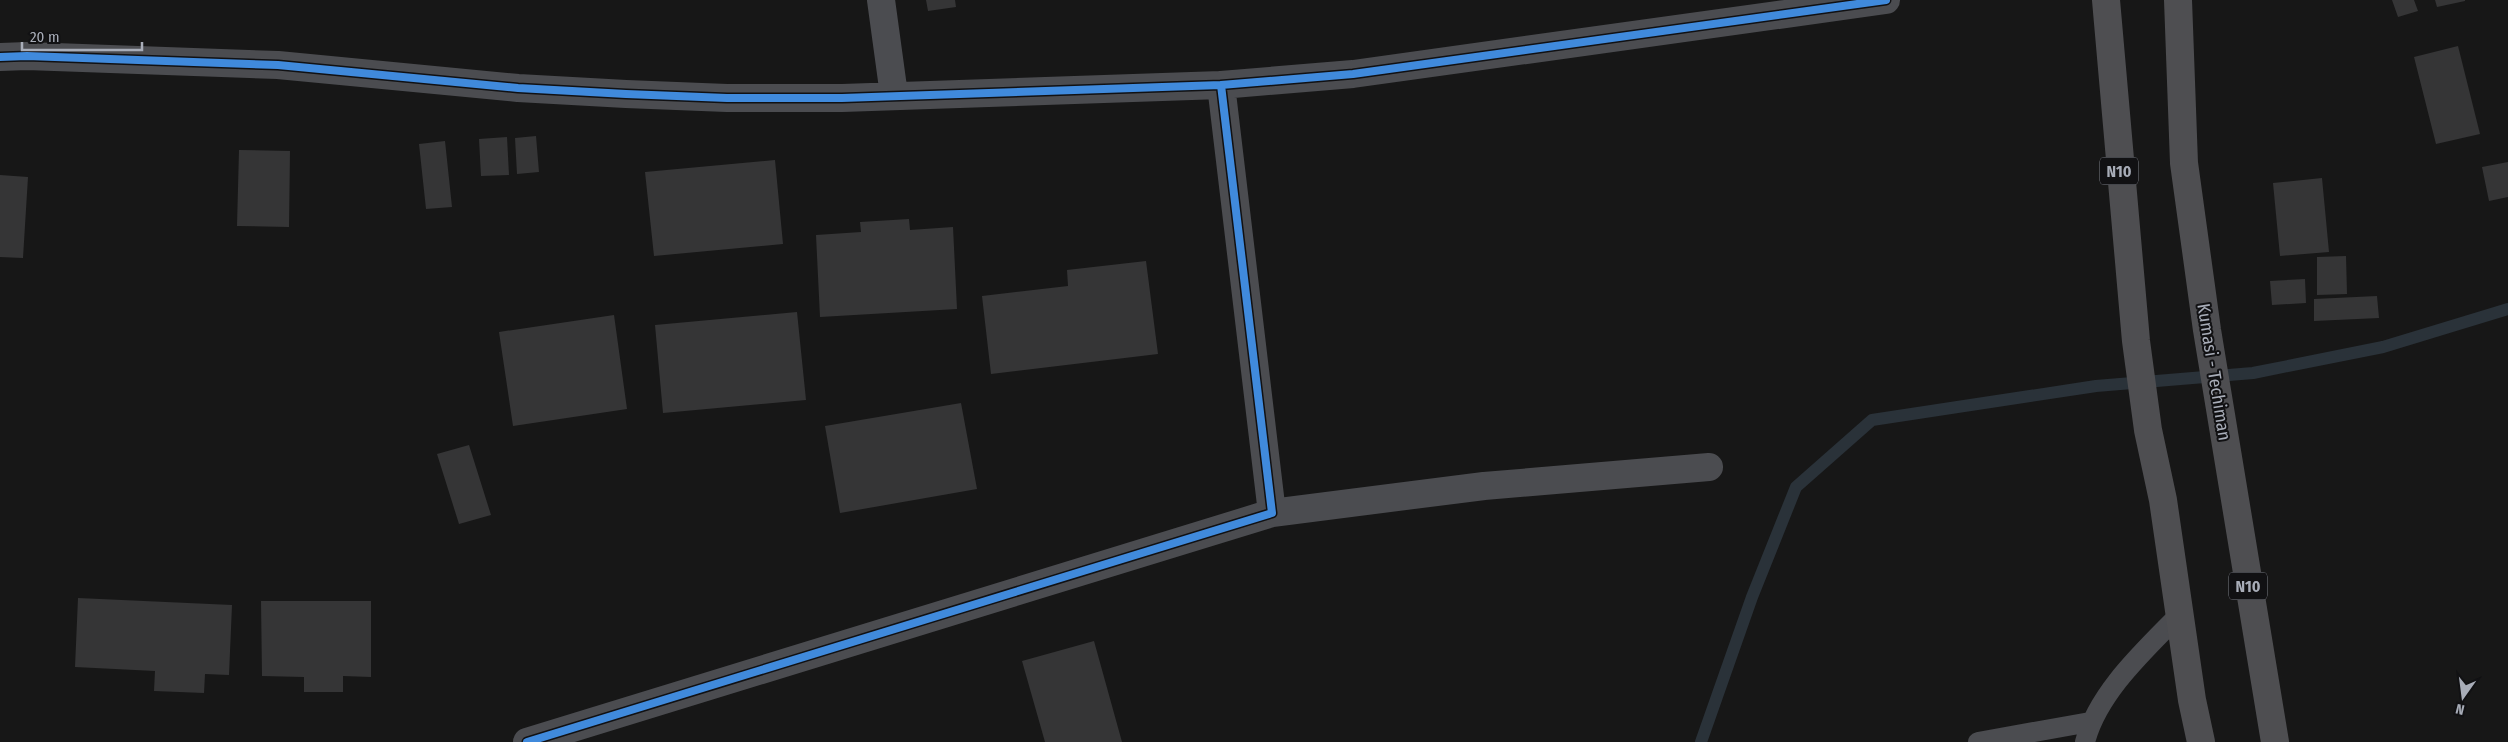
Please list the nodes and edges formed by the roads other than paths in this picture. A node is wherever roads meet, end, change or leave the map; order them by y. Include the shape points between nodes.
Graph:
1 (881, 0) edge
2 (1886, 0) edge
3 (2106, 0) edge
4 (2178, 0) edge
5 (0, 57) edge
6 (1221, 85) junction
7 (894, 95) junction
8 (1709, 467) dead end
9 (1272, 513) junction
10 (2180, 614) junction
11 (2090, 722) junction
12 (527, 742) edge
13 (1978, 742) edge
14 (2085, 742) edge
15 (2201, 742) edge
16 (2275, 742) edge

1 - 7 street
2 - 6 street via 1353,74
3 - 10 highway, N10 via 2136,341
4 - 16 highway, Kumasi - Techiman / N10 via 2184,163 2207,330
5 - 7 street via 278,65 518,88 626,94 727,98
6 - 7 street
6 - 9 street
8 - 9 street via 1484,486
9 - 12 street
10 - 11 lane via 2140,656
10 - 15 highway, N10
11 - 13 lane
11 - 14 lane

